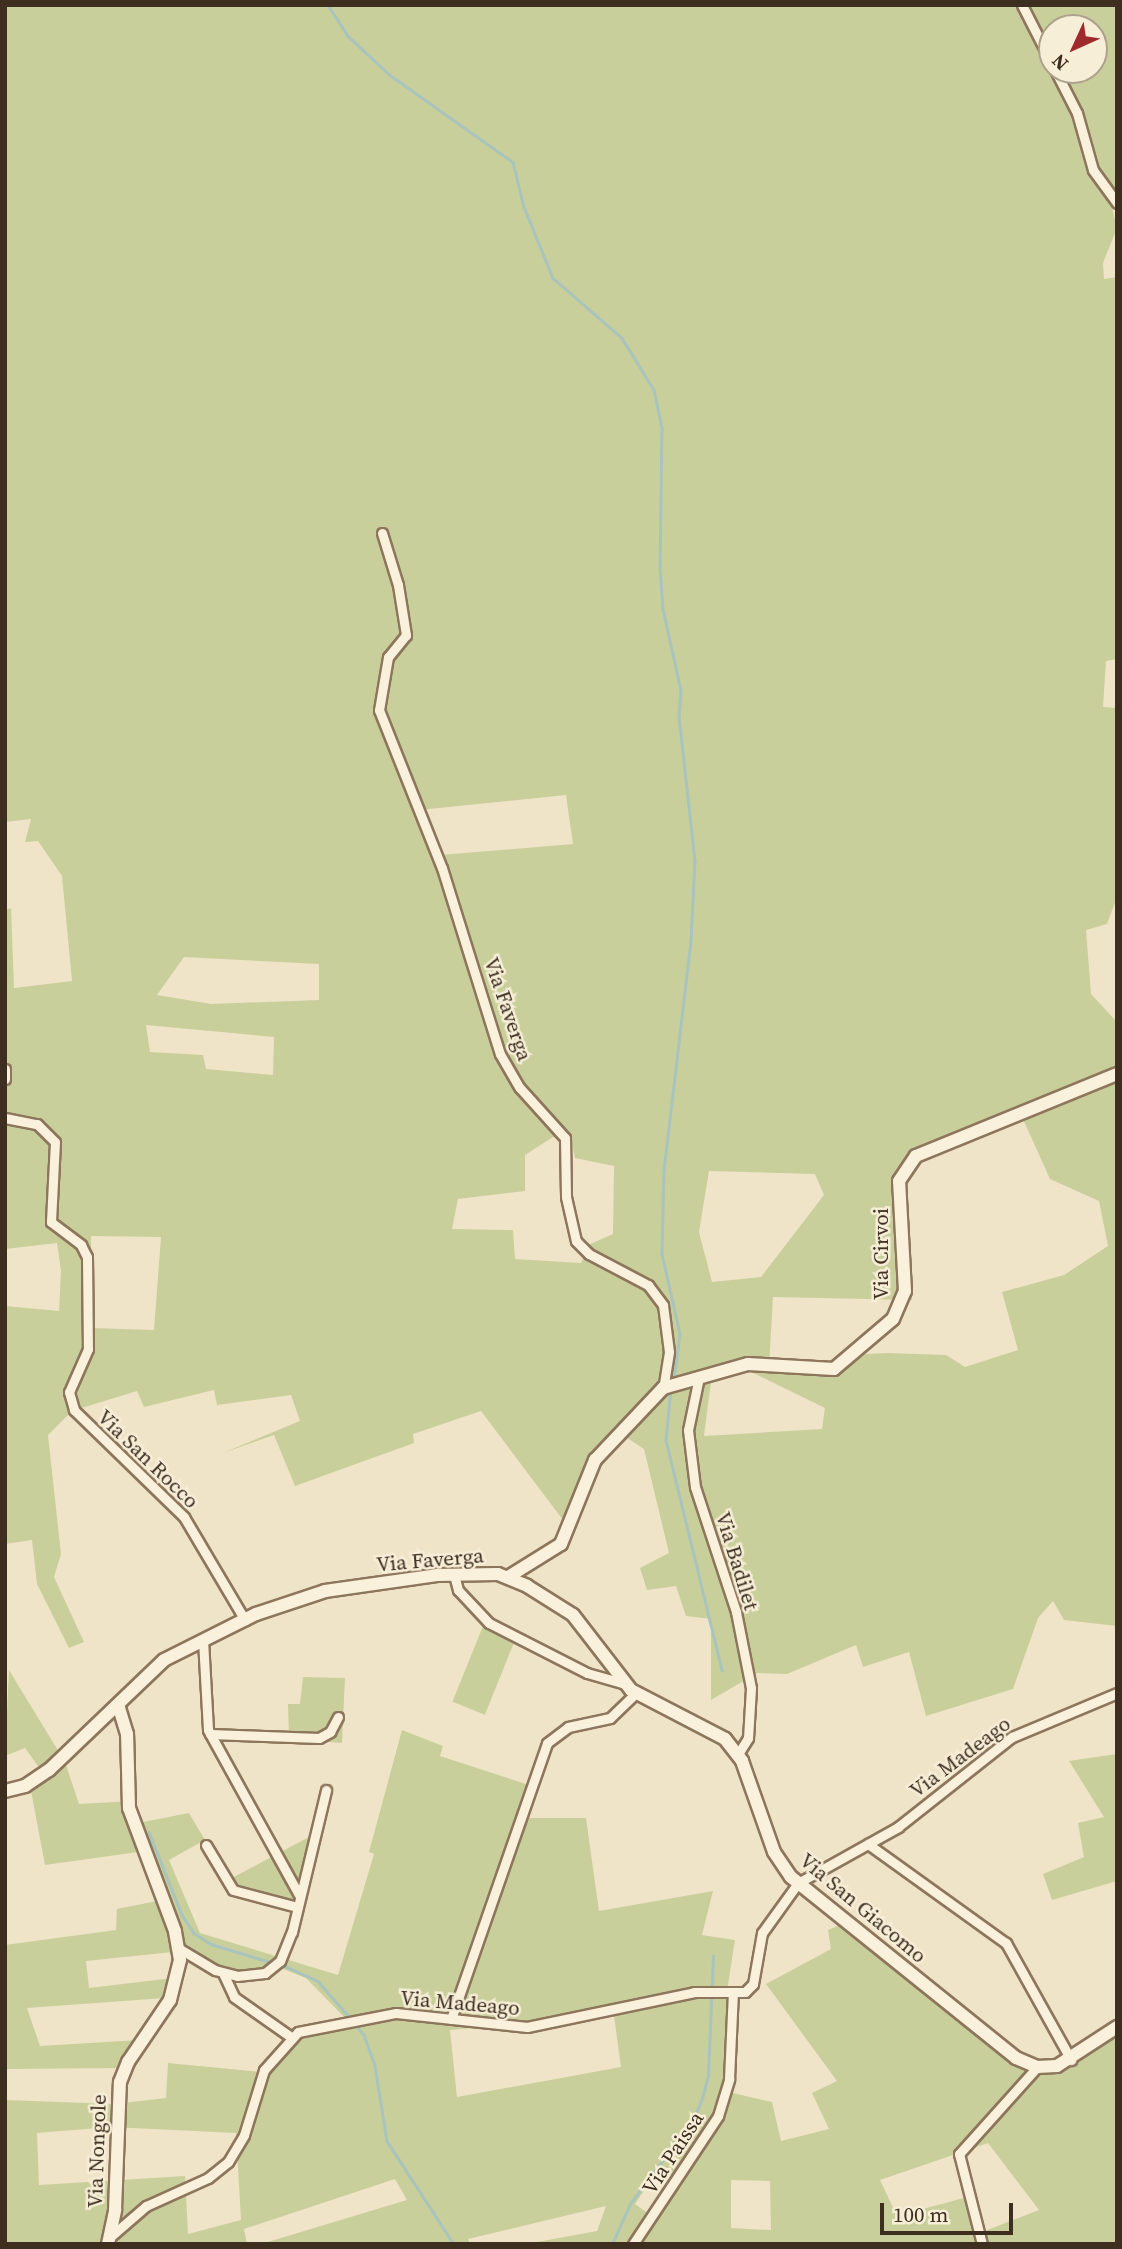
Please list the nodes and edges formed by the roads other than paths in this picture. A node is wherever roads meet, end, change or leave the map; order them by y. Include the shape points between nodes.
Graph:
1 (1022, 5) edge
2 (1038, 36) edge
3 (1062, 84) edge
4 (1117, 203) edge
5 (382, 533) dead end
6 (5, 1069) edge
7 (1117, 1074) edge
8 (5, 1079) edge
9 (5, 1118) edge
10 (699, 1377) junction
11 (663, 1388) junction
12 (454, 1575) junction
13 (508, 1577) junction
14 (245, 1620) junction
15 (203, 1640) junction
16 (623, 1682) junction
17 (636, 1693) junction
18 (1117, 1693) edge
19 (119, 1707) junction
20 (338, 1717) dead end
21 (210, 1734) junction
22 (738, 1754) junction
23 (326, 1790) dead end
24 (5, 1791) edge
25 (868, 1844) junction
26 (206, 1845) dead end
27 (798, 1883) junction
28 (299, 1895) junction
29 (297, 1907) junction
30 (180, 1949) junction
31 (223, 1973) junction
32 (733, 1992) junction
33 (452, 2019) junction
34 (1117, 2027) edge
35 (291, 2037) junction
36 (1070, 2060) junction
37 (1037, 2067) junction
38 (109, 2241) edge
39 (633, 2244) edge
40 (982, 2244) edge

1 - 2 street
3 - 4 street via 1077,113 1093,170
5 - 11 street, Via Faverga via 398,585 406,635 388,657 379,710 419,810 500,1054 520,1088 565,1138 566,1196 576,1241 589,1254 643,1281 663,1305 668,1352
6 - 8 street
7 - 10 street, Via Cirvoi via 931,1148 909,1162 899,1181 904,1301 893,1319 842,1364 827,1371 748,1364
9 - 14 street, Via San Rocco via 37,1124 55,1142 51,1222 81,1245 87,1257 88,1349 69,1392 74,1410 184,1517
10 - 11 street, Via Cirvoi
10 - 22 street, Via Badilet via 688,1430 695,1487 736,1612 751,1688 748,1738
11 - 13 street, Via Faverga via 595,1460 561,1544
12 - 13 street, Via Faverga
12 - 14 street, Via Faverga via 325,1591
12 - 16 street via 458,1590 489,1623 587,1673
13 - 16 street, Via San Giacomo via 573,1615
14 - 15 street, Via Faverga
15 - 19 street, Via Faverga via 154,1668
15 - 21 street
16 - 17 street, Via San Giacomo
17 - 22 street, Via San Giacomo via 715,1732
17 - 33 street via 610,1718 561,1732 541,1752 515,1844
18 - 25 street, Via Madeago via 1012,1737 898,1827
19 - 24 street, Via Faverga via 36,1780
19 - 30 street via 127,1734 129,1808
20 - 21 street via 330,1732 319,1738
21 - 28 street
22 - 27 street, Via San Giacomo via 774,1852
23 - 28 street
25 - 27 street, Via Madeago
25 - 36 street via 1006,1943
26 - 29 street via 233,1891
27 - 32 street, Via Madeago via 758,1940 752,1987
27 - 37 street, Via San Giacomo via 1016,2058
28 - 29 street
29 - 31 street via 288,1945 273,1968 246,1977
30 - 31 street
30 - 38 street, Via Nongole via 170,2000 132,2054 120,2082 115,2210
31 - 35 street via 234,1997
32 - 33 street, Via Madeago via 708,1991 527,2027
32 - 39 street, Via Paissa via 729,2079 718,2116
33 - 35 street, Via Madeago via 396,2013 309,2028
34 - 36 street
35 - 38 street via 264,2070 244,2136 228,2162 208,2178 146,2206
36 - 37 street
37 - 40 street via 959,2154

